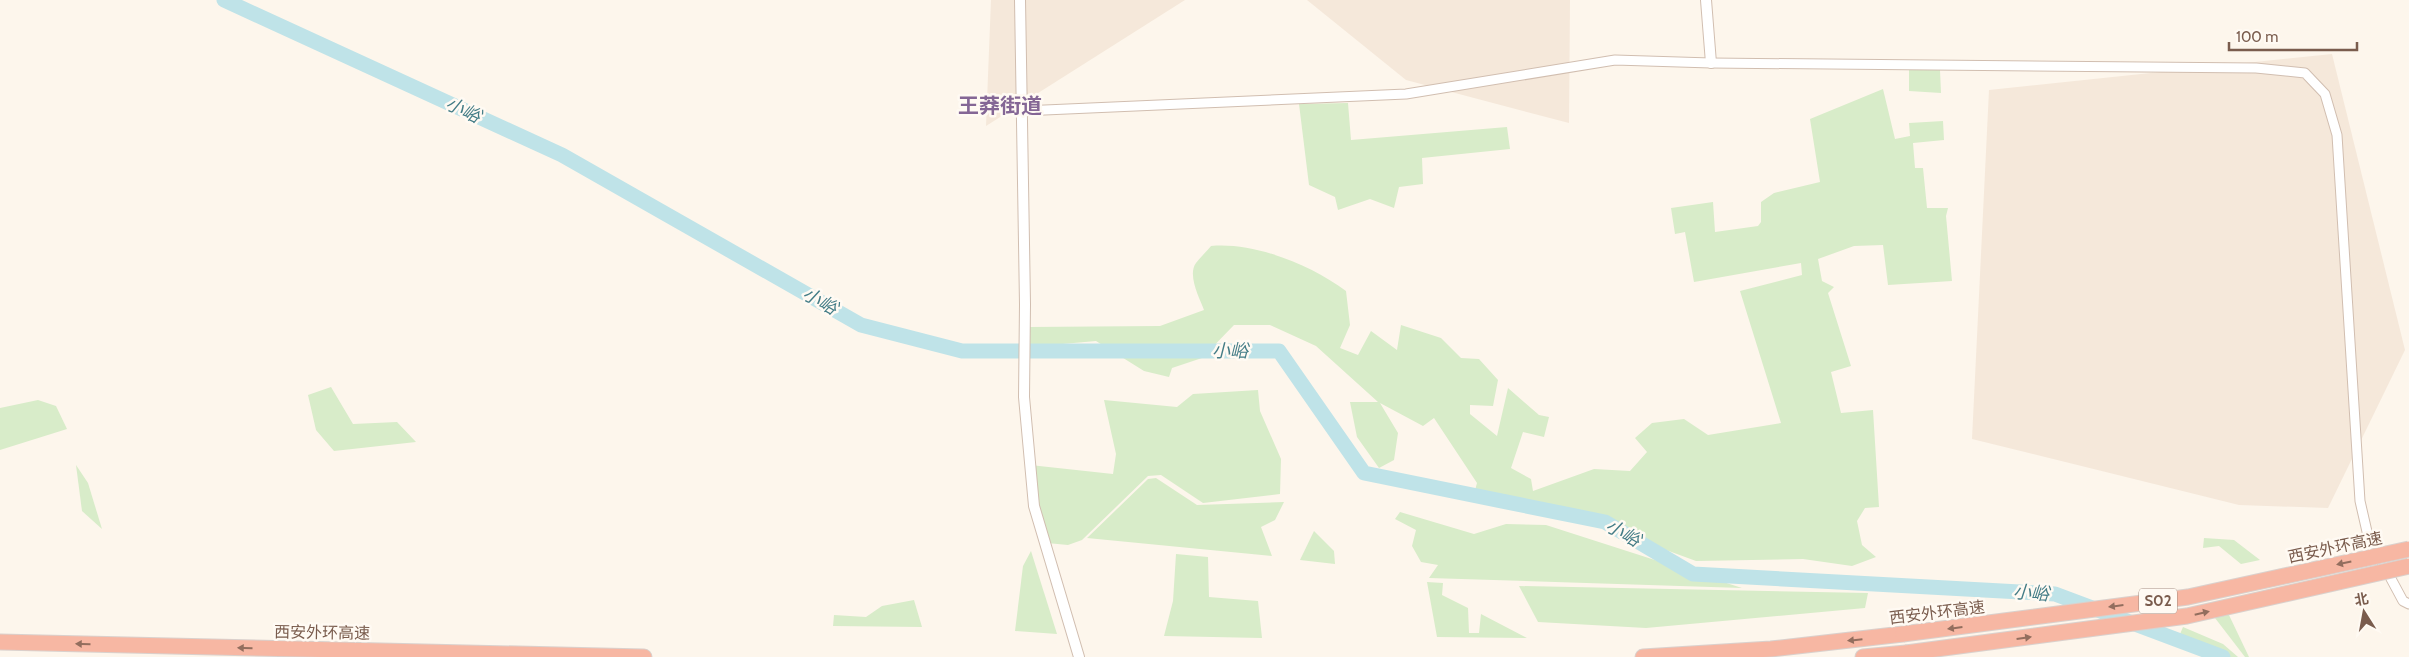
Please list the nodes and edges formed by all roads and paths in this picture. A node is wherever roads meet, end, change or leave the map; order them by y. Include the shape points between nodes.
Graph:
1 (1020, 0) edge
2 (1706, 0) edge
3 (1711, 63) junction
4 (1022, 111) junction
5 (2409, 549) edge
6 (2409, 566) edge
7 (2409, 604) edge
8 (0, 642) edge
9 (644, 657) edge
10 (1079, 657) edge
11 (1643, 657) edge
12 (1863, 657) edge

1 - 4 street
2 - 3 street
3 - 4 street via 1615,60 1406,94
3 - 7 street via 2256,68 2305,72 2325,94 2337,135 2360,501 2368,536 2403,602
4 - 10 street via 1024,397 1034,506
5 -> 11 highway, 西安外环高速 / S02, bridge via 2188,597 1903,634
12 -> 6 highway, S02, bridge via 2187,616
9 -> 8 highway, 西安外环高速

